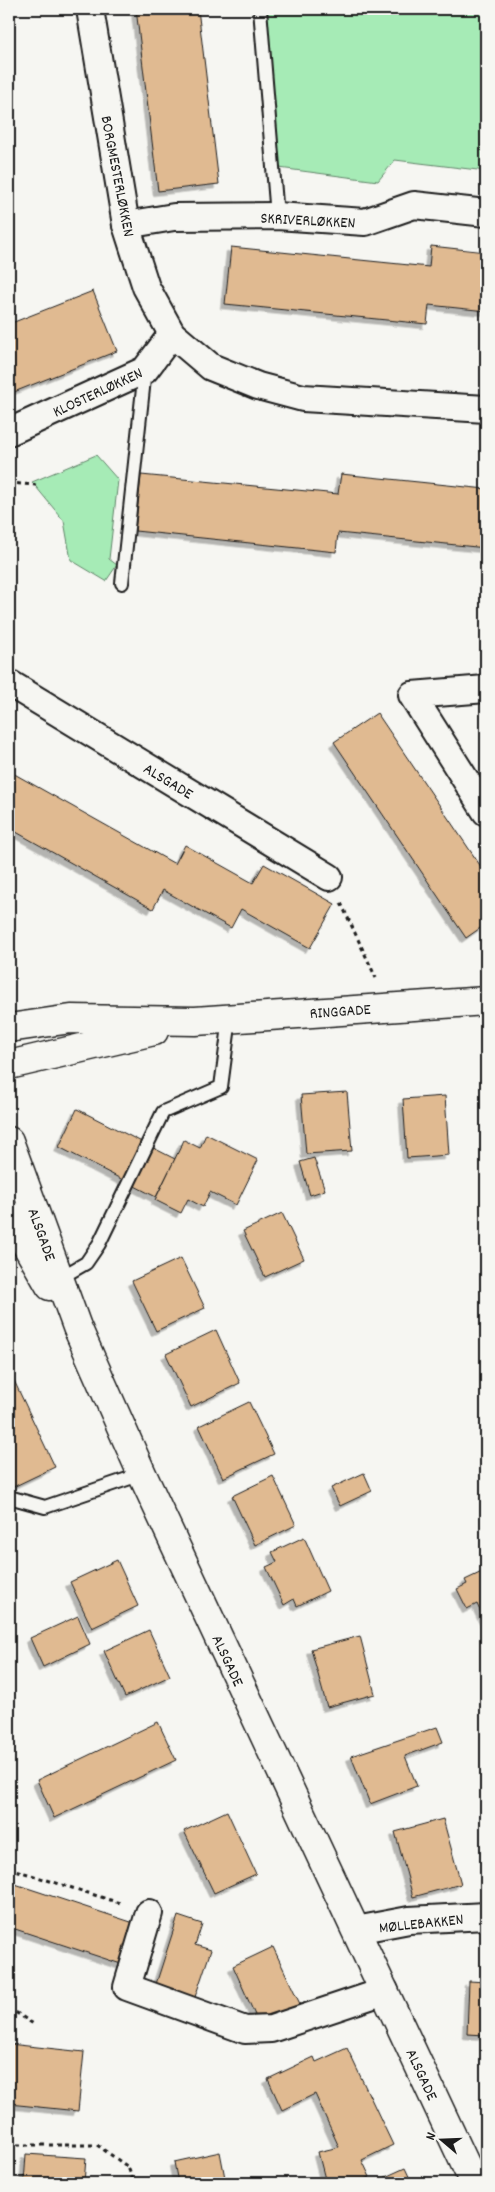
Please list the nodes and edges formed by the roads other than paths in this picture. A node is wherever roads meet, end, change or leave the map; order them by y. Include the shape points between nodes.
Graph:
1 (90, 9) edge
2 (260, 9) edge
3 (486, 213) edge
4 (277, 216) junction
5 (126, 225) junction
6 (172, 334) junction
7 (145, 370) junction
8 (486, 408) edge
9 (9, 432) edge
10 (122, 583) dead end
11 (9, 683) edge
12 (486, 689) edge
13 (486, 812) edge
14 (329, 877) road end
15 (486, 1001) edge
16 (230, 1018) junction
17 (195, 1021) junction
18 (9, 1028) edge
19 (9, 1065) edge
20 (9, 1141) edge
21 (9, 1215) edge
22 (54, 1281) junction
23 (142, 1474) junction
24 (9, 1498) edge
25 (149, 1912) road end
26 (486, 1916) edge
27 (356, 1930) junction
28 (385, 1991) junction
29 (474, 2183) edge

1 - 5 street, BORGMESTERLØKKEN
2 - 4 lane
3 - 4 street, SKRIVERLØKKEN via 414,205 365,222
4 - 5 street, SKRIVERLØKKEN via 174,217
5 - 6 street, BORGMESTERLØKKEN via 146,287
6 - 7 street, KLOSTERLØKKEN
6 - 8 street, BORGMESTERLØKKEN via 211,367 258,386 303,398
7 - 9 street, KLOSTERLØKKEN
7 - 10 lane
11 - 14 street, ALSGADE
12 - 13 street via 412,695
15 - 16 street, RINGGADE
16 - 17 street, RINGGADE
16 - 22 lane via 221,1087 163,1112 99,1244 86,1263
17 - 18 street, RINGGADE via 71,1019
17 - 19 street, RINGGADE
20 - 22 street, ALSGADE
21 - 22 street, ALSGADE
22 - 23 street, ALSGADE
23 - 24 lane via 45,1507
23 - 27 street, ALSGADE
25 - 28 street via 127,1987 244,2030 271,2029
26 - 27 street, MØLLEBAKKEN via 409,1920
27 - 28 street, ALSGADE
28 - 29 street, ALSGADE

